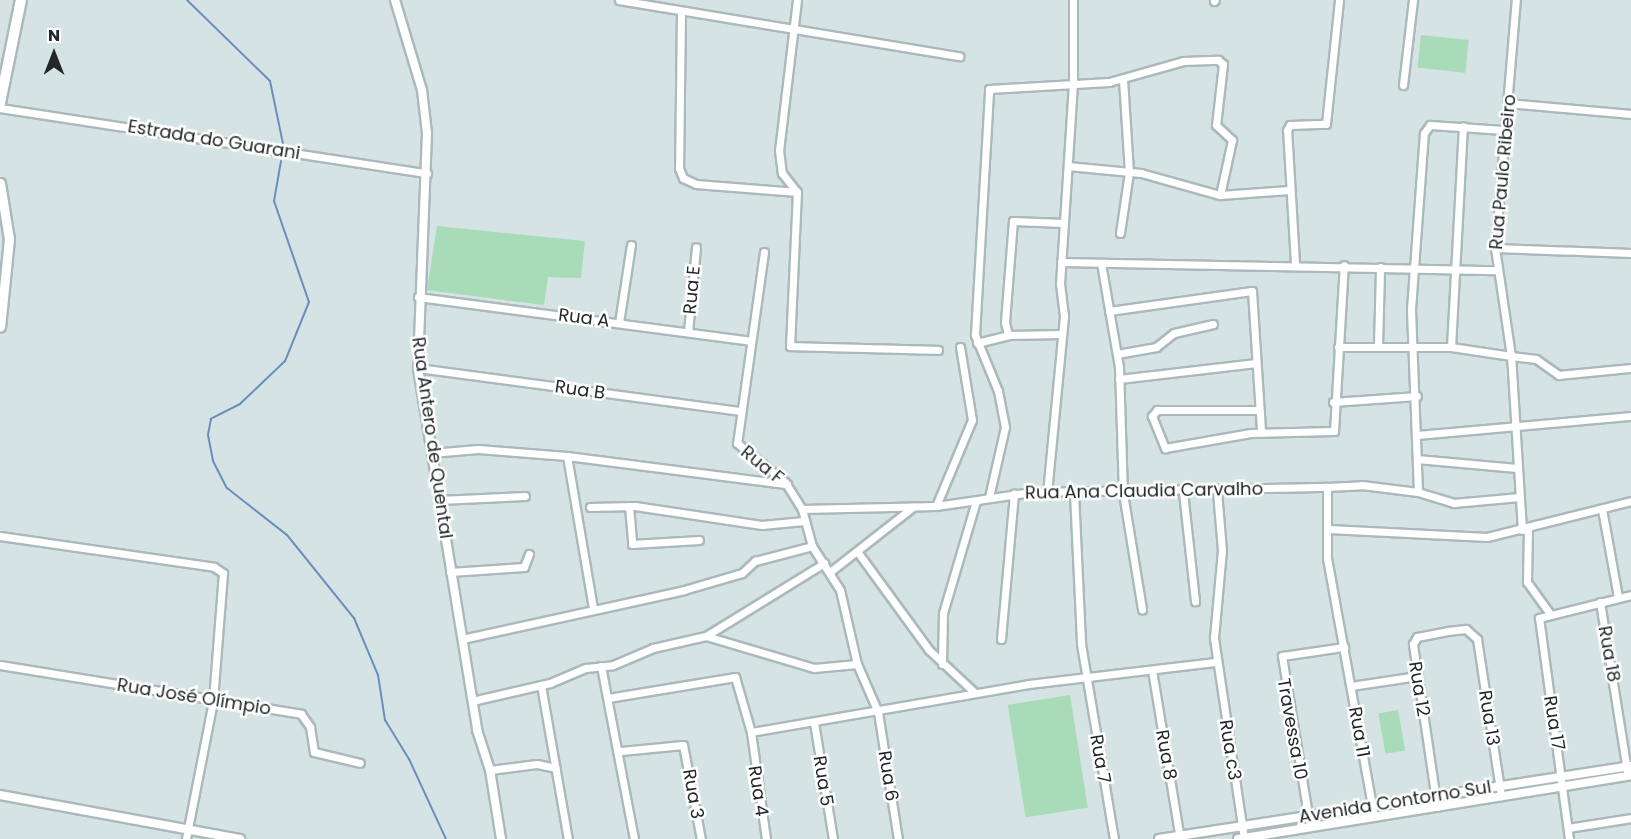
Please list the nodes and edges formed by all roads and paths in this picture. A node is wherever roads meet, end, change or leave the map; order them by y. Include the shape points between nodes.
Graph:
1 (21, 0) edge
2 (395, 0) edge
3 (619, 0) edge
4 (797, 0) edge
5 (1073, 0) edge
6 (1339, 0) edge
7 (1413, 0) edge
8 (1516, 0) edge
9 (681, 10) junction
10 (794, 29) junction
11 (959, 56) dead end
12 (1123, 80) junction
13 (1073, 85) junction
14 (1403, 85) dead end
15 (0, 103) edge
16 (1508, 103) junction
17 (0, 108) edge
18 (1631, 114) edge
19 (1463, 126) junction
20 (1504, 130) junction
21 (1068, 166) junction
22 (1130, 172) junction
23 (427, 173) junction
24 (0, 183) edge
25 (1289, 190) junction
26 (797, 192) junction
27 (1220, 195) junction
28 (1064, 223) junction
29 (1120, 232) dead end
30 (631, 245) dead end
31 (696, 247) dead end
32 (1495, 248) junction
33 (764, 252) dead end
34 (1631, 253) edge
35 (1061, 262) junction
36 (1101, 263) junction
37 (1295, 263) junction
38 (1344, 265) junction
39 (1414, 266) junction
40 (1380, 267) junction
41 (1453, 270) junction
42 (1497, 270) junction
43 (418, 297) junction
44 (1109, 311) junction
45 (619, 323) junction
46 (1213, 324) dead end
47 (0, 327) edge
48 (688, 332) junction
49 (1062, 334) junction
50 (1008, 335) junction
51 (750, 341) junction
52 (976, 343) junction
53 (1378, 346) junction
54 (1416, 346) junction
55 (960, 347) dead end
56 (1338, 347) junction
57 (1451, 347) junction
58 (938, 350) dead end
59 (1117, 354) junction
60 (1511, 356) junction
61 (1257, 363) junction
62 (418, 368) junction
63 (1631, 368) edge
64 (1119, 379) junction
65 (1417, 396) junction
66 (1334, 402) junction
67 (1259, 410) junction
68 (741, 411) junction
69 (1631, 416) edge
70 (1516, 429) junction
71 (1261, 432) junction
72 (1417, 435) junction
73 (431, 453) junction
74 (567, 456) junction
75 (1417, 459) junction
76 (1517, 468) junction
77 (787, 484) junction
78 (1327, 488) junction
79 (1217, 490) junction
80 (1183, 492) junction
81 (1418, 492) junction
82 (1047, 493) junction
83 (1074, 493) junction
84 (1123, 493) junction
85 (1014, 494) junction
86 (525, 496) dead end
87 (989, 497) junction
88 (1519, 497) junction
89 (439, 500) junction
90 (976, 501) junction
91 (1631, 501) edge
92 (629, 506) junction
93 (936, 506) junction
94 (590, 507) dead end
95 (914, 507) junction
96 (802, 509) junction
97 (1602, 509) junction
98 (804, 521) junction
99 (1329, 530) junction
100 (1525, 530) junction
101 (0, 536) edge
102 (699, 540) dead end
103 (812, 546) junction
104 (529, 554) dead end
105 (858, 554) junction
106 (824, 563) junction
107 (831, 571) junction
108 (450, 572) junction
109 (1631, 595) edge
110 (1618, 597) junction
111 (1195, 601) dead end
112 (1600, 602) junction
113 (593, 608) junction
114 (1142, 609) dead end
115 (1549, 612) junction
116 (706, 636) junction
117 (462, 639) junction
118 (1001, 639) dead end
119 (1477, 639) joint
120 (1344, 647) junction
121 (1216, 662) junction
122 (0, 664) edge
123 (857, 664) junction
124 (942, 664) junction
125 (601, 666) junction
126 (1152, 670) junction
127 (1417, 675) junction
128 (1086, 679) junction
129 (541, 685) junction
130 (1352, 686) junction
131 (974, 692) junction
132 (608, 698) junction
133 (213, 701) junction
134 (472, 701) junction
135 (878, 712) junction
136 (814, 722) junction
137 (751, 732) junction
138 (621, 751) junction
139 (360, 763) dead end
140 (1628, 766) edge
141 (556, 768) junction
142 (490, 770) junction
143 (1562, 775) junction
144 (1629, 776) edge
145 (1499, 785) junction
146 (1562, 787) junction
147 (0, 795) edge
148 (1435, 796) junction
149 (1501, 796) junction
150 (1372, 806) junction
151 (1437, 807) junction
152 (1308, 815) junction
153 (1374, 817) junction
154 (1631, 818) edge
155 (1242, 826) junction
156 (1310, 827) junction
157 (1568, 828) junction
158 (187, 834) edge
159 (1180, 837) edge
160 (240, 839) edge
161 (501, 839) edge
162 (568, 839) edge
163 (634, 839) edge
164 (700, 839) edge
165 (766, 839) edge
166 (833, 839) edge
167 (898, 839) edge
168 (1114, 839) edge
169 (1159, 839) edge
170 (1242, 839) edge
171 (1569, 839) edge

1 - 15 highway
2 - 23 street, Rua Antero de Quental via 422,90
3 - 9 street
4 - 10 street
5 - 13 street
6 - 25 street via 1326,123 1288,127
7 - 14 street
8 - 16 street, Rua Paulo Ribeiro
9 - 10 street
9 - 26 street via 679,168 683,178 696,184
10 - 11 street
10 - 26 street via 779,158 782,173
12 - 13 street
12 - 22 street
12 - 27 street via 1183,61 1222,62 1216,123 1232,142
13 - 21 street
13 - 52 street via 989,89
16 - 18 street
16 - 20 street, Rua Paulo Ribeiro
17 - 23 street, Estrada do Guarani
19 - 20 street
19 - 39 street via 1425,128
19 - 41 street
20 - 32 street, Rua Paulo Ribeiro
21 - 22 street
21 - 28 street
22 - 27 street
22 - 29 street
23 - 43 street, Rua Antero de Quental
24 - 47 main road via 9,258
25 - 27 street
25 - 37 street
26 - 58 street via 790,346
28 - 35 street
28 - 50 street via 1013,221
30 - 45 street
31 - 48 street, Rua E
32 - 34 street
32 - 42 street, Rua Paulo Ribeiro
33 - 51 street, Rua F
35 - 36 street
35 - 49 street
36 - 37 street
36 - 44 street
37 - 38 street
38 - 40 street
38 - 56 street
39 - 40 street
39 - 41 street
39 - 54 street via 1411,309
40 - 53 street
41 - 42 street
41 - 57 street
42 - 60 street, Rua Paulo Ribeiro
43 - 45 street, Rua A
43 - 62 street, Rua Antero de Quental
44 - 59 street
44 - 61 street via 1252,291
45 - 48 street, Rua A
46 - 59 street via 1174,333 1156,347
48 - 51 street, Rua A
49 - 50 street
49 - 82 street
50 - 52 street
51 - 68 street, Rua F
52 - 87 street via 1005,415
53 - 54 street
53 - 56 street
54 - 57 street
54 - 65 street
55 - 93 street via 972,420
56 - 66 street
57 - 60 street
59 - 64 street
60 - 63 street via 1536,359 1559,375
60 - 70 street, Rua Paulo Ribeiro
61 - 64 street
61 - 67 street
62 - 68 street, Rua B
62 - 73 street, Rua Antero de Quental
64 - 84 street
65 - 66 street
65 - 72 street
66 - 71 street via 1334,431
67 - 71 street
67 - 71 street via 1157,410 1152,416 1165,448
68 - 77 street, Rua F via 738,448
69 - 70 street
70 - 72 street
70 - 76 street, Rua Paulo Ribeiro
72 - 75 street
73 - 74 street via 478,449
73 - 89 street, Rua Antero de Quental
74 - 77 street
74 - 113 street
75 - 76 street
75 - 81 street
76 - 88 street, Rua Paulo Ribeiro
77 - 96 street, Rua F
78 - 79 street, Rua Ana Claudia Carvalho
78 - 81 street, Rua Ana Claudia Carvalho via 1362,485
78 - 99 street
79 - 80 street, Rua Ana Claudia Carvalho
79 - 121 street, Rua c3 via 1222,550 1214,624
80 - 84 street, Rua Ana Claudia Carvalho
80 - 111 street
81 - 88 street, Rua Ana Claudia Carvalho via 1454,503
82 - 83 street, Rua Ana Claudia Carvalho
82 - 85 street, Rua Ana Claudia Carvalho
83 - 84 street, Rua Ana Claudia Carvalho
83 - 128 street, Rua 7
84 - 114 street
85 - 87 street, Rua Ana Claudia Carvalho
85 - 118 street
86 - 89 street
87 - 90 street, Rua Ana Claudia Carvalho
88 - 100 street, Rua Paulo Ribeiro
89 - 108 street, Rua Antero de Quental
90 - 93 street, Rua Ana Claudia Carvalho
90 - 124 street via 943,613
91 - 97 street
92 - 94 street
92 - 98 street via 762,525
92 - 102 street via 632,544
93 - 95 street, Rua Ana Claudia Carvalho
95 - 96 street, Rua Ana Claudia Carvalho
95 - 105 street
96 - 98 street, Rua F
97 - 100 street
97 - 110 street
98 - 103 street, Rua F
99 - 100 street via 1468,538
99 - 120 street via 1327,558
100 - 115 street, Rua Paulo Ribeiro via 1527,582
101 - 133 street via 214,567 223,573
103 - 106 street, Rua F
103 - 113 street via 755,561 729,578
104 - 108 street via 524,567
105 - 107 street
105 - 124 street
106 - 107 street, Rua F
106 - 116 street
107 - 123 street, Rua F via 840,590
108 - 117 street, Rua Antero de Quental
109 - 110 street
110 - 112 street
112 - 115 street
112 - 140 street, Rua 18
113 - 117 street
115 - 143 street, Rua 17 via 1538,624
116 - 123 street via 814,668
116 - 125 street
117 - 134 street, Rua Antero de Quental
119 - 127 street, Rua 12 via 1466,629 1417,638 1413,644
119 - 145 street, Rua 13
120 - 130 street, Rua 11
120 - 152 street, Travessa 10 via 1287,653 1281,665
121 - 126 street
121 - 155 street, Rua c3
122 - 133 street, Rua José Olímpio
123 - 135 street, Rua 6
124 - 131 street
125 - 129 street
125 - 132 street
126 - 128 street
126 - 159 street, Rua 8
127 - 130 street
127 - 148 street, Rua 12
128 - 131 street
128 - 168 street, Rua 7
129 - 134 street
129 - 141 street
130 - 150 street, Rua 11
131 - 135 street
132 - 137 street via 735,677
132 - 138 street
133 - 139 street, Rua José Olímpio via 300,714 310,728 314,752
133 - 158 street
134 - 142 street, Rua Antero de Quental
135 - 136 street
135 - 167 street, Rua 6
136 - 137 street
136 - 166 street, Rua 5
137 - 165 street, Rua 4
138 - 163 street
138 - 164 street, Rua 3 via 679,743 686,750
140 - 143 street, Avenida Contorno Sul
140 - 144 street, Rua 18
141 - 142 street via 537,764
141 - 162 street
142 - 161 street, Rua Antero de Quental
143 - 145 street, Avenida Contorno Sul
143 - 146 street, Rua 17
144 - 146 street, Avenida Contorno Sul
145 - 148 street, Avenida Contorno Sul
145 - 149 street, Rua 13
146 - 149 street, Avenida Contorno Sul
146 - 157 street, Rua 17
147 - 158 street
148 - 150 street, Avenida Contorno Sul
148 - 151 street, Rua 12
149 - 151 street, Avenida Contorno Sul
150 - 152 street, Avenida Contorno Sul
150 - 153 street, Rua 11
151 - 153 street, Avenida Contorno Sul
152 - 155 street, Avenida Contorno Sul
152 - 156 street, Travessa 10
153 - 156 street, Avenida Contorno Sul
154 - 157 street
155 - 159 street, Avenida Contorno Sul
155 - 170 street, Rua c3
156 - 170 street, Avenida Contorno Sul
157 - 171 street, Rua 17
158 - 160 street
159 - 169 street, Avenida Contorno Sul

